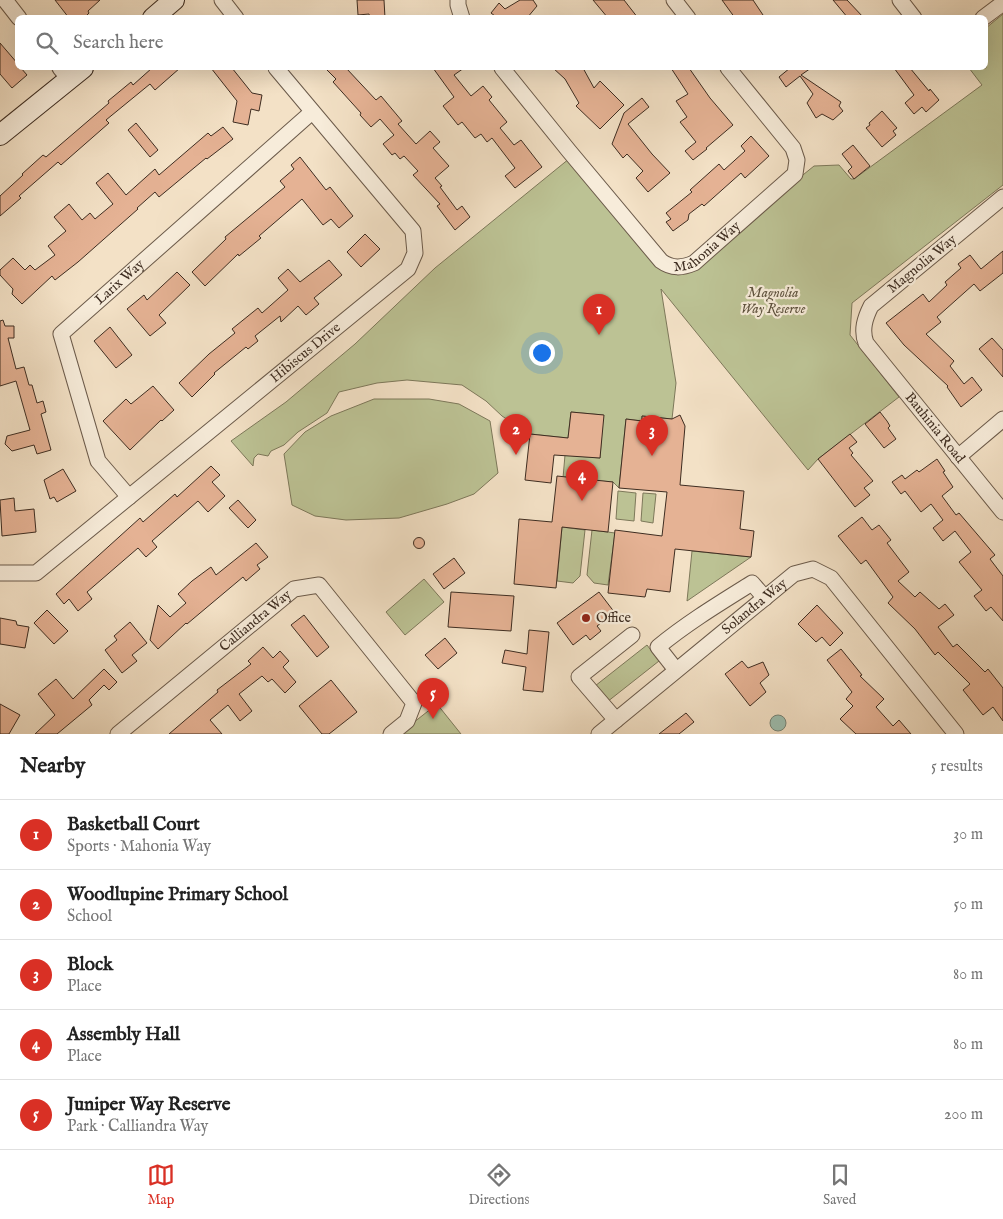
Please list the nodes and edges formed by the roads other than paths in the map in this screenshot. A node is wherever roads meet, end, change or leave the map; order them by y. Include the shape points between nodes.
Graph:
1 (5, 0) edge
2 (160, 0) edge
3 (174, 0) edge
4 (222, 0) edge
5 (458, 0) edge
6 (674, 0) edge
7 (900, 0) edge
8 (1003, 3) edge
9 (17, 15) edge
10 (143, 15) edge
11 (156, 15) edge
12 (234, 15) edge
13 (461, 15) edge
14 (686, 15) edge
15 (912, 15) edge
16 (987, 15) edge
17 (278, 70) edge
18 (504, 70) edge
19 (730, 70) edge
20 (71, 71) edge
21 (312, 112) junction
22 (0, 135) edge
23 (1003, 198) edge
24 (866, 343) joint
25 (1003, 419) edge
26 (958, 458) junction
27 (129, 497) junction
28 (1003, 512) edge
29 (0, 572) edge
30 (765, 598) junction
31 (632, 635) dead end
32 (676, 670) junction
33 (616, 720) junction
34 (118, 734) edge
35 (391, 734) edge
36 (599, 734) edge
37 (956, 734) edge

1 - 9 street
2 - 10 street
3 - 11 street
4 - 12 street
5 - 13 street
6 - 14 street
7 - 15 street
8 - 16 street
17 - 21 street, Hibiscus Drive
18 - 19 street, Mahonia Way via 661,261 669,267 678,267 694,263 794,174 797,160 793,148
20 - 22 street
21 - 27 street, Larix Way via 61,334 98,461
21 - 27 street, Hibiscus Drive via 413,231 415,253 408,269
23 - 24 street, Magnolia Way via 871,306 864,325
24 - 26 street, Bauhinia Road
25 - 26 street
26 - 28 street, Bauhinia Road
27 - 29 street, Hibiscus Drive via 36,573
30 - 32 street, Solandra Way
30 - 32 street via 752,583 682,627 658,647
30 - 37 street, Solandra Way via 794,574 813,569 831,578
31 - 33 street via 579,677
32 - 33 street, Solandra Way
33 - 36 street, Solandra Way
34 - 35 street, Calliandra Way via 294,589 318,585 414,703 407,722

